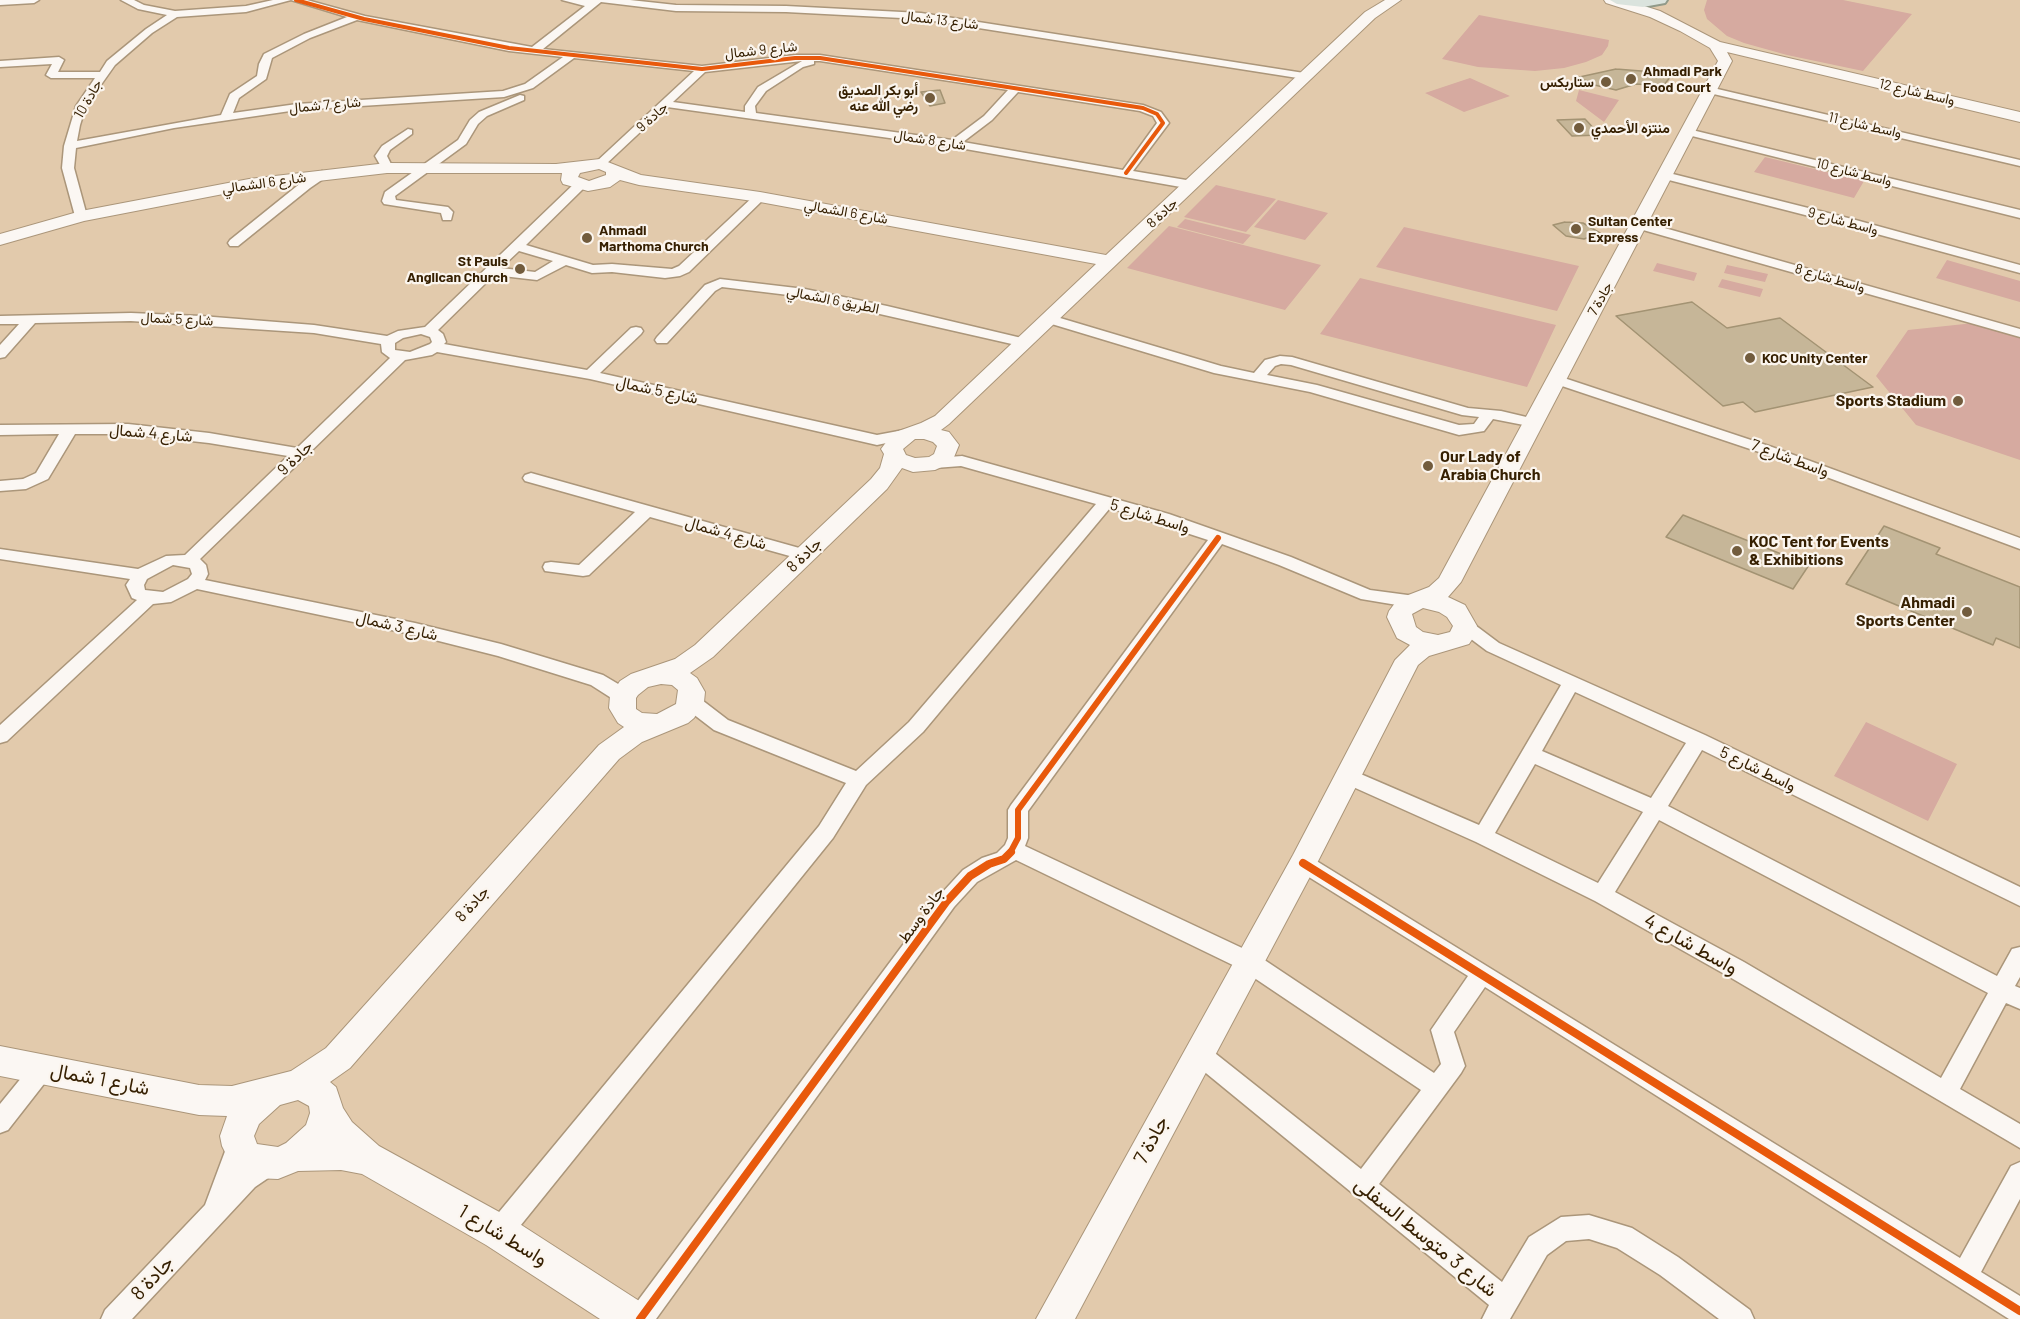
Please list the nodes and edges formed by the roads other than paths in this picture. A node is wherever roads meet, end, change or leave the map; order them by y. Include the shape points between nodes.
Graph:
1 (34, 0) edge
2 (126, 0) edge
3 (286, 0) edge
4 (296, 0) edge
5 (567, 0) edge
6 (604, 0) edge
7 (1405, 0) edge
8 (1611, 0) edge
9 (1617, 0) edge
10 (1660, 0) edge
11 (1669, 0) edge
12 (0, 2) edge
13 (595, 2) edge
14 (1388, 3) edge
15 (175, 14) junction
16 (356, 17) junction
17 (1685, 28) junction
18 (534, 51) junction
19 (1720, 53) junction
20 (820, 58) junction
21 (572, 60) junction
22 (0, 64) edge
23 (702, 69) junction
24 (102, 75) junction
25 (1302, 78) junction
26 (1016, 88) junction
27 (1709, 90) junction
28 (666, 104) junction
29 (752, 115) junction
30 (226, 117) junction
31 (2020, 117) edge
32 (408, 132) dead end
33 (1688, 132) junction
34 (954, 144) junction
35 (70, 146) junction
36 (2020, 163) edge
37 (600, 164) junction
38 (582, 166) junction
39 (429, 167) junction
40 (387, 168) junction
41 (534, 169) junction
42 (1126, 173) junction
43 (322, 175) junction
44 (1665, 176) junction
45 (610, 178) junction
46 (574, 181) junction
47 (1192, 185) junction
48 (760, 197) junction
49 (2020, 214) edge
50 (81, 216) junction
51 (447, 217) dead end
52 (1640, 225) junction
53 (0, 240) edge
54 (234, 243) dead end
55 (517, 246) junction
56 (565, 260) junction
57 (1108, 263) junction
58 (2020, 269) edge
59 (491, 271) junction
60 (32, 319) junction
61 (1050, 319) junction
62 (0, 320) edge
63 (429, 331) junction
64 (636, 331) dead end
65 (2020, 333) edge
66 (662, 340) dead end
67 (389, 341) junction
68 (1025, 343) junction
69 (435, 347) junction
70 (0, 354) edge
71 (401, 356) junction
72 (590, 375) junction
73 (1258, 376) junction
74 (1558, 380) junction
75 (1489, 414) junction
76 (1534, 423) junction
77 (70, 429) junction
78 (0, 430) edge
79 (912, 433) junction
80 (877, 440) junction
81 (948, 441) junction
82 (300, 453) junction
83 (893, 455) junction
84 (930, 464) junction
85 (531, 478) dead end
86 (879, 484) junction
87 (0, 486) edge
88 (1107, 502) junction
89 (647, 510) junction
90 (1218, 538) junction
91 (2020, 544) edge
92 (0, 554) edge
93 (804, 555) junction
94 (189, 560) junction
95 (551, 567) dead end
96 (141, 575) junction
97 (1449, 582) junction
98 (194, 583) junction
99 (1367, 594) junction
100 (149, 598) junction
101 (1418, 601) junction
102 (1453, 631) junction
103 (1405, 639) junction
104 (704, 651) junction
105 (1572, 682) junction
106 (637, 690) junction
107 (691, 697) junction
108 (664, 722) junction
109 (721, 725) junction
110 (0, 736) edge
111 (1698, 740) junction
112 (609, 752) junction
113 (1531, 754) junction
114 (1349, 777) junction
115 (859, 780) junction
116 (1656, 809) junction
117 (1483, 836) junction
118 (1013, 850) junction
119 (1303, 863) junction
120 (1602, 895) junction
121 (2020, 897) edge
122 (2020, 956) edge
123 (1249, 962) junction
124 (1482, 973) junction
125 (2011, 994) edge
126 (1198, 1053) junction
127 (0, 1061) edge
128 (43, 1068) junction
129 (1437, 1088) junction
130 (1946, 1092) junction
131 (304, 1098) junction
132 (199, 1100) junction
133 (0, 1122) edge
134 (2020, 1137) edge
135 (238, 1141) junction
136 (367, 1158) junction
137 (283, 1159) junction
138 (2020, 1174) edge
139 (1363, 1186) junction
140 (215, 1211) junction
141 (499, 1232) junction
142 (1965, 1275) junction
143 (1500, 1310) edge
144 (2020, 1311) edge
145 (114, 1319) edge
146 (634, 1319) edge
147 (640, 1319) edge
148 (1055, 1319) edge
149 (1741, 1319) edge

1 - 12 street
2 - 15 street
3 - 15 street via 246,9
4 - 16 street, شارع 9 شمال
5 - 13 street
6 - 25 street, شارع 13 شمال via 676,8 921,16
7 - 14 main road, جادة 8
8 - 17 main road
9 - 10 main road
11 - 17 main road via 1673,15
13 - 18 street
14 - 25 main road, جادة 8
15 - 24 street, جادة 10 via 149,31
16 - 18 street, شارع 9 شمال
16 - 30 street via 268,56 262,77 234,96
17 - 19 main road
18 - 21 street, شارع 9 شمال
19 - 27 main road, جادة 7
19 - 31 main road, واسط شارع 12 via 1813,69
20 - 23 street, شارع 9 شمال
20 - 26 street, شارع 9 شمال
20 - 29 street via 799,65 762,89 750,106
21 - 23 street, شارع 9 شمال
21 - 30 street, شارع 7 شمال via 529,86 504,94 347,103
21 - 39 street via 525,96 483,114 462,142
22 - 24 street via 59,60 51,75
23 - 28 street, جادة 9
24 - 35 street, جادة 10 via 81,106
25 - 47 main road, جادة 8
26 - 34 street via 988,118
26 - 42 street, شارع 9 شمال via 1143,108 1157,114 1162,123 1159,130
27 - 33 main road, جادة 7
27 - 36 street, واسط شارع 11
28 - 29 street, شارع 8 شمال
28 - 37 street, جادة 9
29 - 34 street, شارع 8 شمال
30 - 35 street, شارع 7 شمال
32 - 40 street via 381,156
33 - 44 main road, جادة 7
33 - 49 street, واسط شارع 10
34 - 42 street, شارع 8 شمال
35 - 50 street, جادة 10 via 68,168
37 - 38 main road, شارع 6 الشمالي
37 - 45 main road via 612,167
38 - 41 main road, شارع 6 الشمالي
38 - 46 main road via 575,169
39 - 40 main road, شارع 6 الشمالي
39 - 41 main road, شارع 6 الشمالي
39 - 51 street via 389,195 388,201 444,210
40 - 43 main road, شارع 6 الشمالي
41 - 46 main road, شارع 6 الشمالي
42 - 47 street, شارع 8 شمال
43 - 50 main road, شارع 6 الشمالي via 249,184
43 - 54 street
44 - 52 main road, جادة 7
44 - 58 street, واسط شارع 9
45 - 46 main road, شارع 6 الشمالي
45 - 48 main road, شارع 6 الشمالي
46 - 55 street
47 - 57 main road, جادة 8
48 - 56 street via 679,272 592,268
48 - 57 main road, شارع 6 الشمالي
50 - 53 main road, شارع 6 الشمالي
52 - 65 street, واسط شارع 8
52 - 74 main road, جادة 7
55 - 56 street
55 - 59 street
56 - 59 street via 537,276
57 - 61 main road, جادة 8
59 - 63 street
60 - 62 street, شارع 5 شمال
60 - 67 street, شارع 5 شمال via 201,320
60 - 70 street
61 - 68 main road, جادة 8
61 - 73 street via 1219,370
63 - 67 street via 406,332
63 - 69 street via 439,338
64 - 72 street
66 - 68 street, الطريق 6 الشمالي via 710,288 720,283 805,293
67 - 71 street via 389,352
68 - 81 main road, جادة 8
69 - 71 street via 419,355
69 - 72 street, شارع 5 شمال
71 - 82 street, جادة 9
72 - 80 street, شارع 5 شمال
73 - 75 street via 1270,363 1286,360 1460,410
73 - 75 street via 1459,430 1479,428
74 - 76 main road, جادة 7
74 - 91 street, واسط شارع 7 via 1767,450
75 - 76 street
76 - 97 main road, جادة 7
77 - 78 street, شارع 4 شمال
77 - 82 street, شارع 4 شمال via 128,429
77 - 87 street via 42,476 26,484
79 - 80 street, شارع 5 شمال
79 - 81 main road via 924,432
79 - 83 main road, جادة 8 via 894,443
80 - 83 street, شارع 5 شمال
81 - 84 main road, جادة 8 via 944,457
81 - 88 street, واسط شارع 5
82 - 94 street, جادة 9
83 - 84 main road via 904,463
83 - 86 main road, جادة 8 via 891,469
84 - 86 main road, جادة 8
85 - 89 street, شارع 4 شمال
86 - 93 main road, جادة 8
88 - 90 street, واسط شارع 5
88 - 115 street via 916,727
89 - 93 street, شارع 4 شمال
89 - 95 street via 583,571
90 - 99 street, واسط شارع 5
90 - 118 street via 1018,810
92 - 96 street
93 - 104 main road, جادة 8
94 - 96 street via 172,560
94 - 98 street via 198,566 200,574
96 - 100 street via 135,585 138,594
97 - 101 main road, جادة 7 via 1438,593
97 - 102 main road
98 - 100 street via 165,598
98 - 106 street, شارع 3 شمال via 501,650 615,688
99 - 101 street, واسط شارع 5
99 - 103 street, واسط شارع 5
100 - 110 street
101 - 102 main road via 1446,604
101 - 103 main road via 1401,610
102 - 103 main road via 1420,650
102 - 105 street, واسط شارع 5
103 - 114 main road, جادة 7
104 - 106 main road, جادة 8
104 - 107 main road, جادة 8
105 - 111 street, واسط شارع 5
105 - 113 street
106 - 107 main road via 678,677 688,684
106 - 108 main road via 627,716 636,722
106 - 112 main road, جادة 8
107 - 108 main road, جادة 8 via 679,716
107 - 109 street
108 - 109 street
108 - 112 main road, جادة 8 via 632,735
109 - 115 street
111 - 116 street
111 - 121 street, واسط شارع 5
112 - 131 main road, جادة 8 via 338,1058 329,1077
113 - 116 street
113 - 117 street
114 - 117 street, واسط شارع 4
114 - 119 main road, جادة 7
115 - 141 street via 826,832
116 - 120 street
116 - 125 street
117 - 120 street, واسط شارع 4
118 - 123 street
118 - 147 street, جادة وسط via 1004,859 970,876 947,901
119 - 123 main road, جادة 7
119 - 124 street
120 - 130 street, واسط شارع 4
122 - 125 street
123 - 126 main road, جادة 7
123 - 129 street
124 - 129 street via 1442,1030 1453,1066
124 - 142 street
125 - 130 street
126 - 139 street, شارع 3 متوسط السفلى
126 - 148 main road, جادة 7
127 - 128 main road, شارع 1 شمال
128 - 132 main road, شارع 1 شمال
128 - 133 street
129 - 139 street
130 - 134 street, واسط شارع 4
131 - 132 main road, شارع 1 شمال
131 - 135 main road via 247,1113
131 - 136 main road, واسط شارع 1
131 - 137 main road, جادة 8 via 319,1135
132 - 135 main road
135 - 137 main road via 244,1156 255,1162
135 - 140 street, جادة 8
136 - 137 main road, واسط شارع 1 via 341,1154
136 - 141 main road, واسط شارع 1
137 - 140 street, جادة 8 via 246,1179
138 - 142 street
139 - 143 street, شارع 3 متوسط السفلى
140 - 145 street, جادة 8
141 - 146 main road, واسط شارع 1
142 - 144 street
143 - 149 street, شارع 3 متوسط السفلى via 1538,1246 1561,1229 1589,1227 1623,1237

